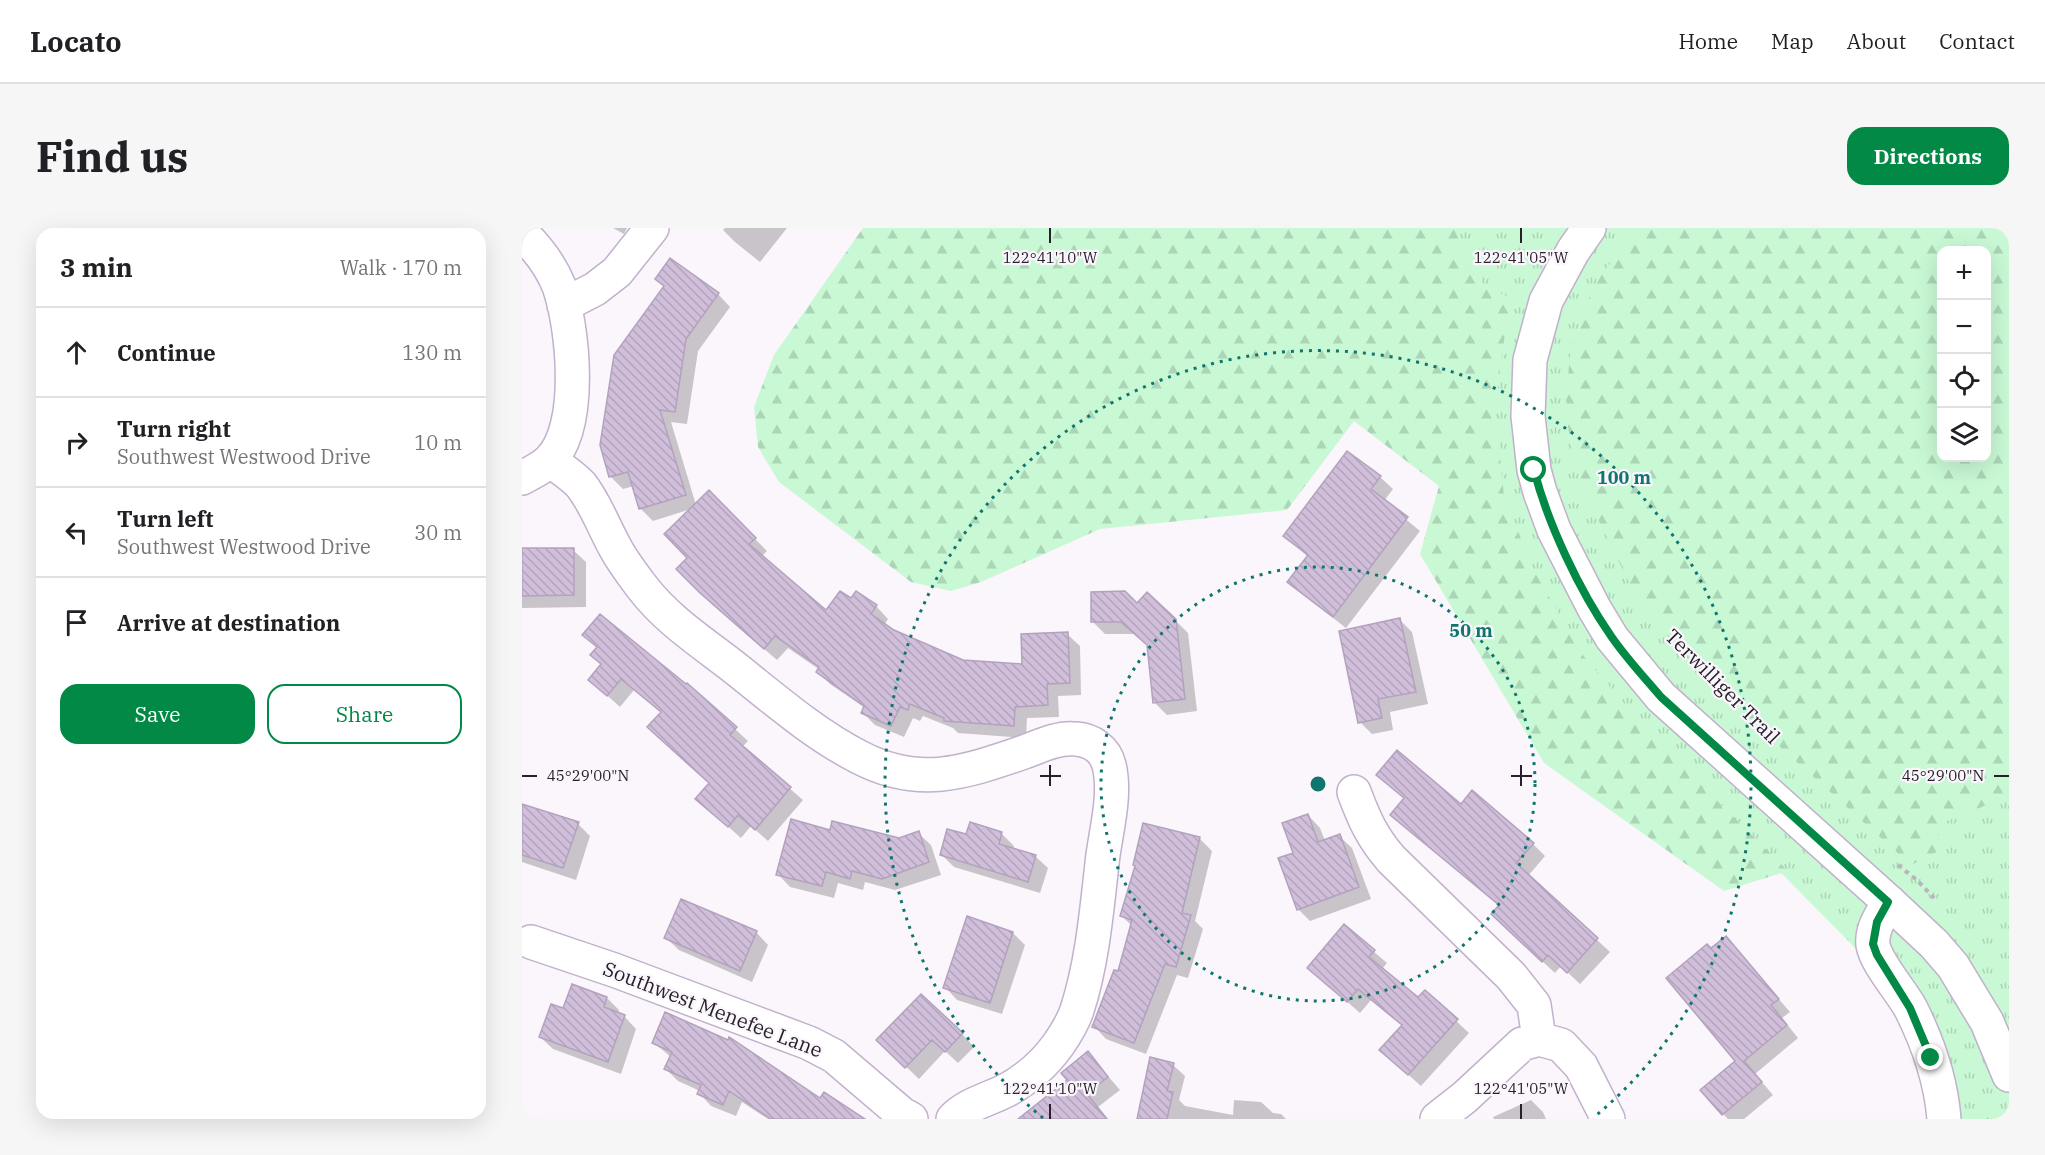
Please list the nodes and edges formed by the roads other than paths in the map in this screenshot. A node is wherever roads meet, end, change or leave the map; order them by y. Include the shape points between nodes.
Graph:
1 (652, 228) edge
2 (1589, 228) edge
3 (522, 233) edge
4 (564, 305) junction
5 (550, 460) junction
6 (522, 478) edge
7 (1354, 792) dead end
8 (1888, 902) junction
9 (531, 942) dead end
10 (1539, 1039) junction
11 (2009, 1076) edge
12 (911, 1119) edge
13 (953, 1119) edge
14 (1437, 1119) edge
15 (1608, 1119) edge
16 (1944, 1119) edge

1 - 4 street via 617,272
2 - 8 street via 1546,301 1530,360 1528,416 1534,470 1554,530 1612,638 1661,697
3 - 4 street via 547,263
4 - 5 street via 573,360 572,397 562,440
5 - 6 street
5 - 13 street via 580,484 618,552 663,612 808,724 860,758 891,770 937,776 986,765 1057,740 1072,738 1094,744 1104,753 1110,776 1108,819 1092,940 1076,1015 1041,1064 1008,1089 963,1110
7 - 10 street via 1367,826 1391,860 1511,976 1534,1005
8 - 11 street via 1953,966 1987,1022
8 - 16 street via 1877,922 1873,944 1922,1032 1940,1087
9 - 12 street, Southwest Menefee Lane via 809,1044 834,1056
10 - 14 street via 1522,1044
10 - 15 street via 1561,1045 1581,1066

